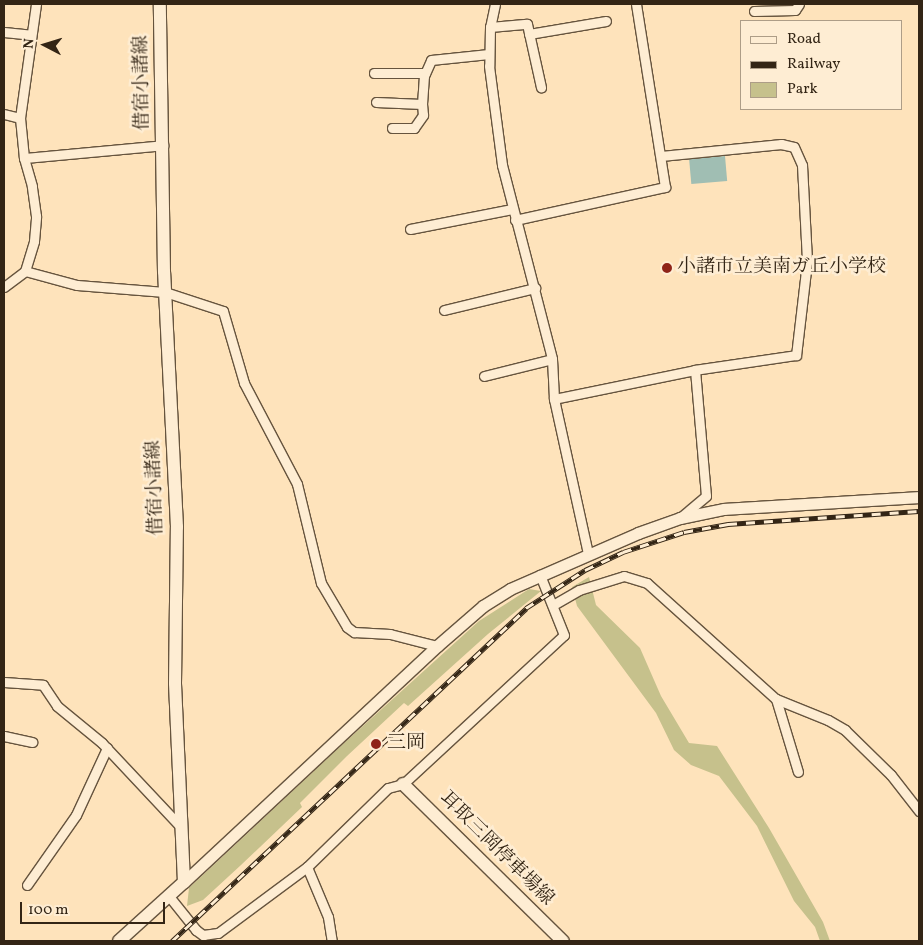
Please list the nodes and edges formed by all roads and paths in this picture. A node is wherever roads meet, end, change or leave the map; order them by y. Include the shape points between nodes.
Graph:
1 (36, 4) edge
2 (160, 4) edge
3 (495, 4) edge
4 (636, 4) edge
5 (799, 4) edge
6 (754, 10) dead end
7 (606, 22) dead end
8 (490, 27) junction
9 (4, 32) edge
10 (529, 34) junction
11 (31, 35) junction
12 (489, 54) junction
13 (374, 73) dead end
14 (426, 73) junction
15 (542, 87) dead end
16 (376, 102) dead end
17 (422, 104) junction
18 (4, 114) edge
19 (20, 118) junction
20 (392, 128) dead end
21 (163, 145) junction
22 (661, 156) junction
23 (24, 158) junction
24 (512, 209) junction
25 (515, 220) junction
26 (410, 229) dead end
27 (25, 271) junction
28 (4, 286) edge
29 (535, 288) junction
30 (165, 292) junction
31 (444, 310) dead end
32 (552, 359) junction
33 (695, 370) junction
34 (484, 376) dead end
35 (554, 399) junction
36 (919, 497) edge
37 (680, 518) junction
38 (588, 554) junction
39 (540, 575) junction
40 (553, 605) junction
41 (437, 646) junction
42 (4, 682) edge
43 (776, 699) junction
44 (4, 736) edge
45 (32, 742) dead end
46 (107, 748) junction
47 (798, 772) dead end
48 (403, 784) junction
49 (919, 811) edge
50 (180, 826) junction
51 (307, 866) junction
52 (184, 882) junction
53 (27, 885) dead end
54 (168, 895) junction
55 (119, 941) edge
56 (332, 941) edge
57 (563, 941) edge

1 - 11 street
2 - 21 main road, 借宿小諸線
3 - 8 street
4 - 22 street
5 - 6 street via 795,10
7 - 10 street
8 - 10 street via 527,24
8 - 12 street
9 - 11 street
10 - 15 street
11 - 19 street
12 - 14 street via 431,60
12 - 24 street via 502,165
13 - 14 street
14 - 17 street
16 - 17 street
17 - 20 street via 423,115 414,128
18 - 19 street
19 - 23 street
21 - 23 street
21 - 30 main road, 借宿小諸線
22 - 25 street via 665,187
22 - 33 street via 781,144 794,147 802,165 807,262 796,355
23 - 27 street via 36,216 34,241
24 - 25 street
24 - 26 street
25 - 29 street
27 - 28 street
27 - 30 street via 77,284
29 - 31 street
29 - 32 street
30 - 41 street via 223,311 244,383 296,484 321,582 347,627 354,632 390,634
30 - 50 main road, 借宿小諸線 via 177,527 175,683
32 - 34 street
32 - 35 street
33 - 35 street
33 - 37 street via 706,496
35 - 38 street
36 - 37 street via 734,508
37 - 38 street
38 - 39 street
39 - 40 street
39 - 41 street via 483,606
40 - 43 street via 579,590 624,576 647,583
40 - 48 street via 564,635
41 - 52 street
42 - 46 street via 43,685 57,706
43 - 47 street
43 - 49 street via 845,730 891,775
44 - 45 street
46 - 50 street
46 - 53 street via 76,815
48 - 51 street via 388,788
48 - 57 main road, 耳取三岡停車場線
50 - 52 main road, 借宿小諸線
51 - 54 street via 248,912 210,935 196,930
51 - 56 street via 328,917
52 - 54 main road
54 - 55 main road

